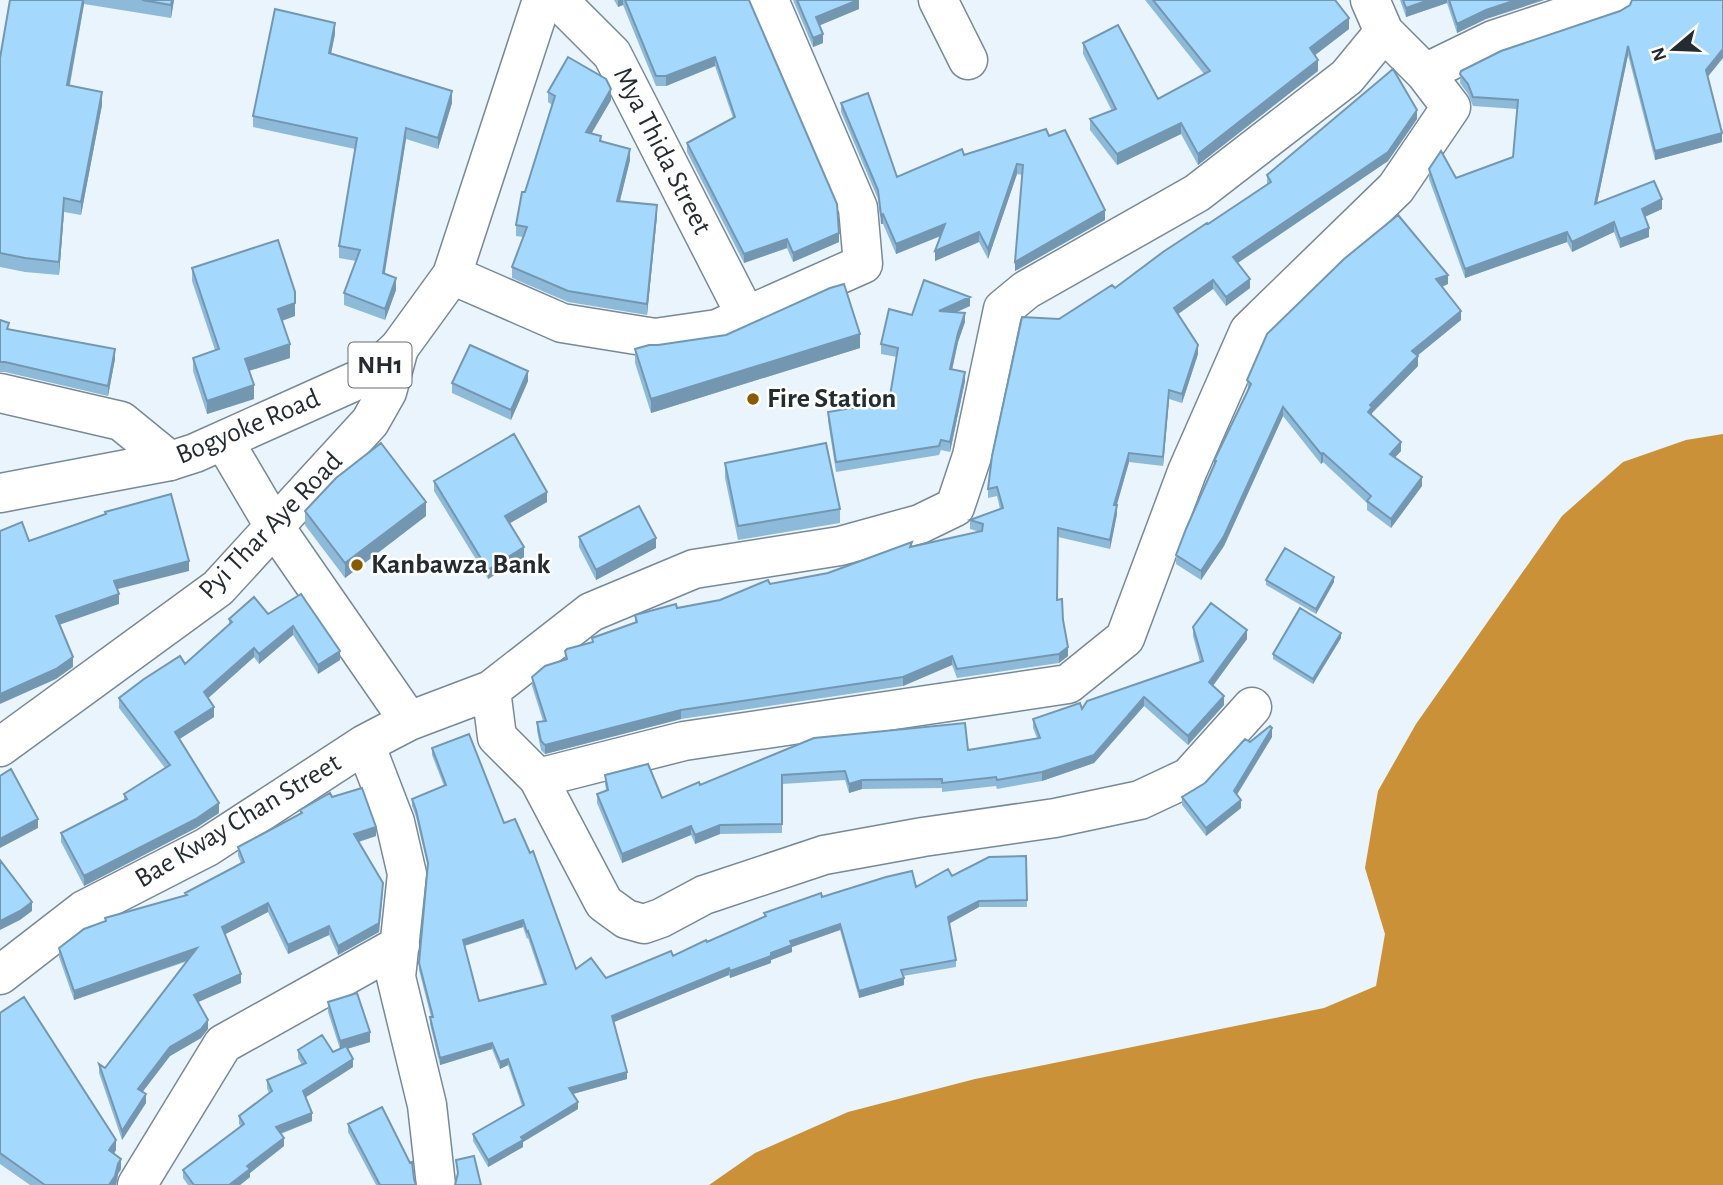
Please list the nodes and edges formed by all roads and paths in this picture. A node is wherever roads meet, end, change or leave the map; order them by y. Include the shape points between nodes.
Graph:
1 (542, 0) edge
2 (558, 0) edge
3 (769, 0) edge
4 (938, 0) edge
5 (1613, 0) edge
6 (1377, 16) edge
7 (968, 60) dead end
8 (1425, 73) junction
9 (452, 275) junction
10 (746, 316) junction
11 (399, 348) junction
12 (0, 393) edge
13 (224, 441) junction
14 (170, 461) junction
15 (0, 493) edge
16 (274, 526) junction
17 (491, 690) junction
18 (1252, 706) dead end
19 (409, 721) junction
20 (365, 744) junction
21 (0, 747) edge
22 (538, 778) junction
23 (400, 945) junction
24 (0, 975) edge
25 (137, 1185) edge
26 (436, 1185) edge

1 - 9 main road, Bogyoke Road / NH1
2 - 10 main road, Mya Thida Street via 612,54
3 - 10 main road via 858,208 863,264
4 - 7 main road
5 - 8 main road via 1493,40
6 - 8 main road
6 - 17 main road, Bae Kway Chan Street via 1347,77 1197,193 1026,290 1003,309 972,456 955,507 920,524 840,546 694,569 591,612
8 - 22 main road via 1451,107 1396,188 1249,331 1186,472 1125,638 1097,661 1068,684 684,741
9 - 10 main road via 562,323 655,338 717,329
9 - 11 main road, Bogyoke Road / NH1
11 - 13 main road, Bogyoke Road / NH1 via 371,374
11 - 16 main road, Pyi Thar Aye Road via 387,392 370,422
12 - 14 main road via 121,421
13 - 14 main road, Bogyoke Road / NH1
13 - 16 main road
14 - 15 main road, Bogyoke Road / NH1
16 - 19 main road
16 - 21 main road, Pyi Thar Aye Road via 218,588
17 - 19 main road, Bae Kway Chan Street
17 - 22 main road via 497,737
18 - 22 main road via 1189,777 1140,800 824,855 704,895 644,924 626,919 604,903
19 - 20 main road, Bae Kway Chan Street
20 - 23 main road via 395,822 407,874
20 - 24 main road, Bae Kway Chan Street via 207,847 84,910
23 - 25 main road via 223,1044
23 - 26 main road via 396,976 428,1105

